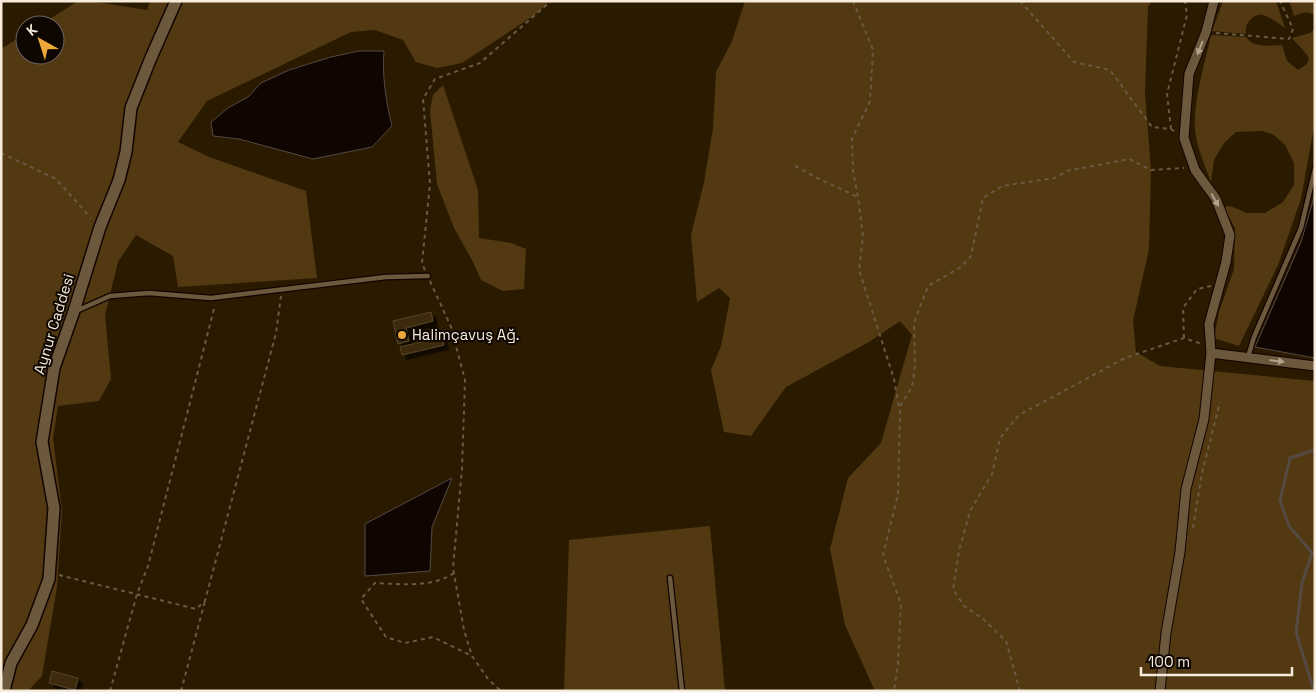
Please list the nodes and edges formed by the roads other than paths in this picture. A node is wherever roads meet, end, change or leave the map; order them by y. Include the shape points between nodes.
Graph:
1 (176, 1) edge
2 (1214, 1) edge
3 (1315, 169) edge
4 (428, 276) road end
5 (74, 311) junction
6 (1211, 350) junction
7 (1248, 357) junction
8 (1315, 366) edge
9 (670, 578) dead end
10 (4, 691) edge
11 (682, 691) edge
12 (1160, 691) edge

1 - 5 street, Aynur Caddesi via 131,108 119,180 100,227
2 -> 6 street via 1189,74 1184,138 1194,167 1216,199 1230,235 1209,324
3 - 7 lane via 1301,228
4 - 5 lane via 386,277 216,297 149,293 110,296
5 - 10 street, Aynur Caddesi via 54,368 42,442 54,508 49,578 32,625 11,663
6 - 7 street
6 - 12 street via 1204,419 1186,489
7 -> 8 street
9 - 11 lane

